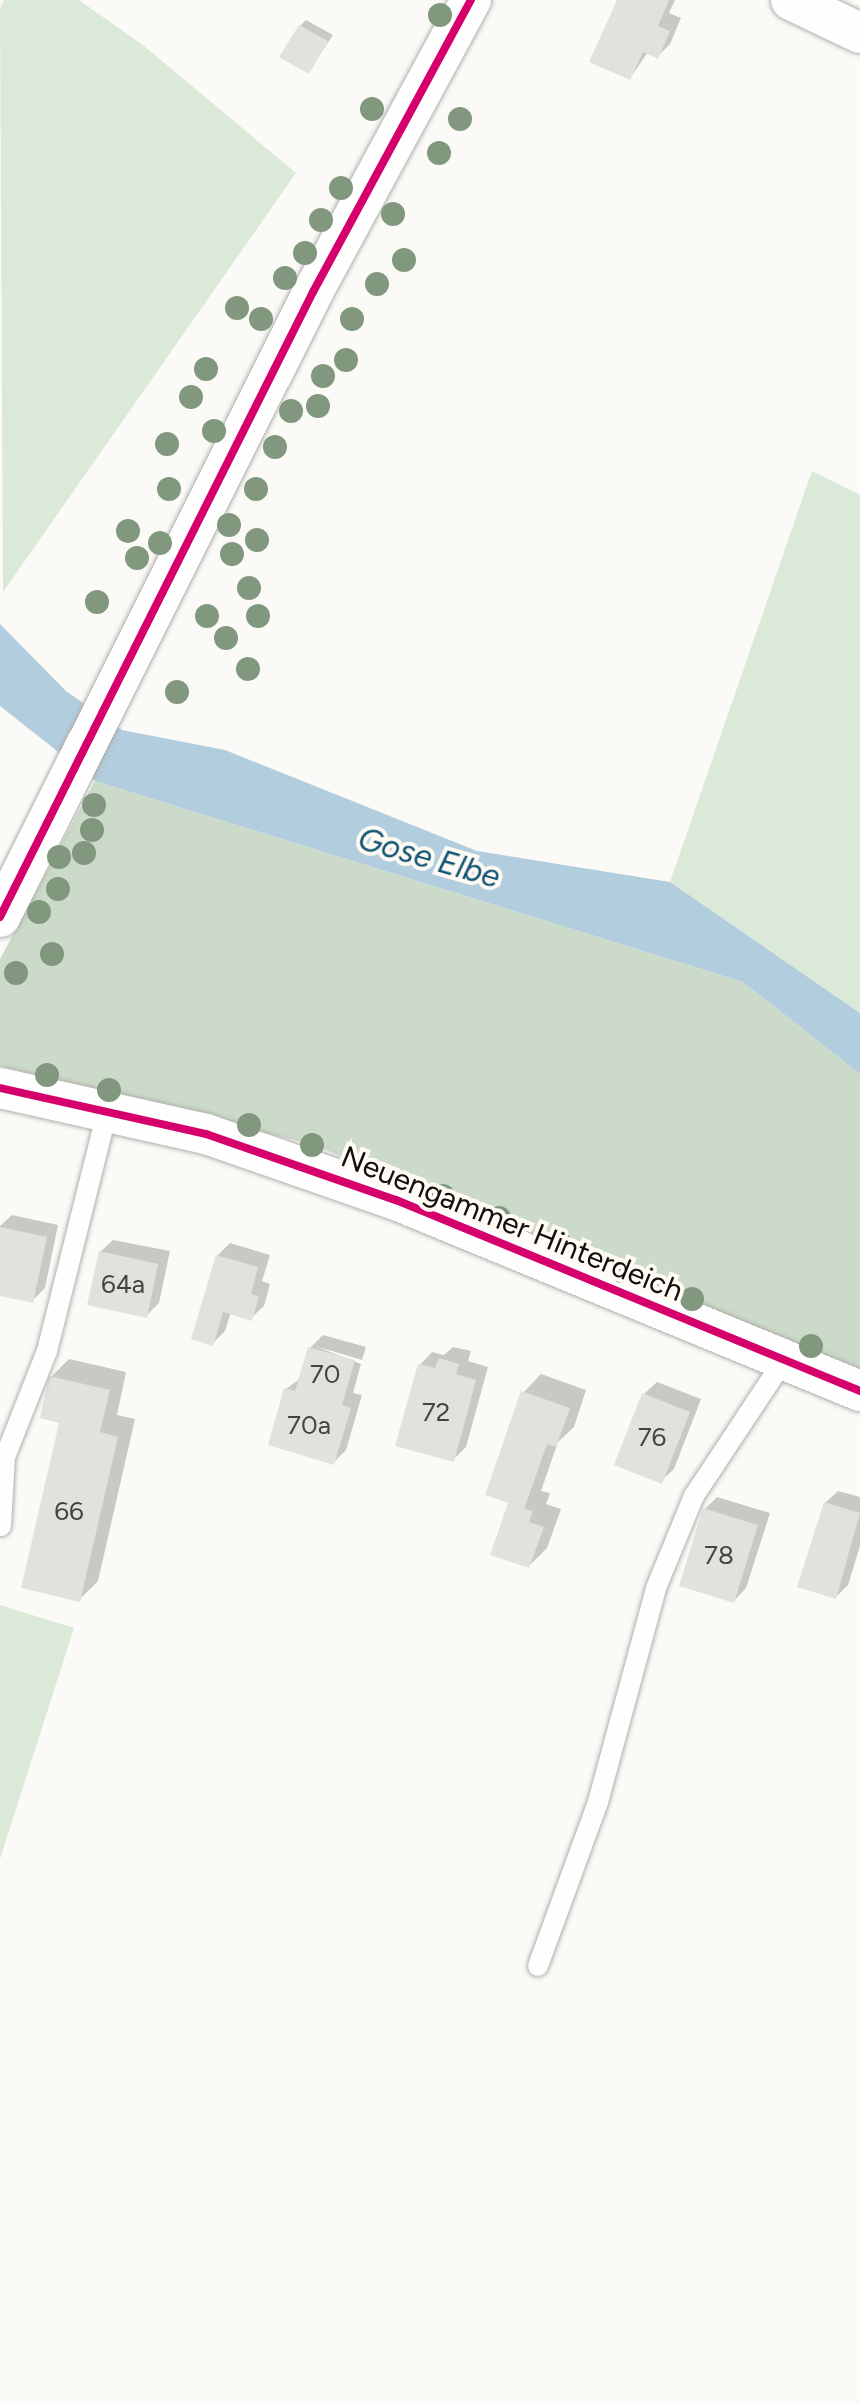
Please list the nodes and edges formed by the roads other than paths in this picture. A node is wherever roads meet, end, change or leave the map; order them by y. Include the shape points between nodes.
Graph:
1 (471, 0) edge
2 (791, 0) edge
3 (860, 33) edge
4 (0, 917) edge
5 (0, 1088) edge
6 (107, 1112) junction
7 (784, 1360) junction
8 (860, 1391) edge
9 (1, 1526) edge
10 (538, 1966) dead end

1 - 4 street via 313,292
2 - 3 street
5 - 6 street, Neuengammer Hinterdeich
6 - 7 street, Neuengammer Hinterdeich via 206,1134 396,1200
6 - 9 lane via 47,1351 5,1457
7 - 8 street, Neuengammer Hinterdeich
7 - 10 lane via 694,1496 656,1588 598,1802

